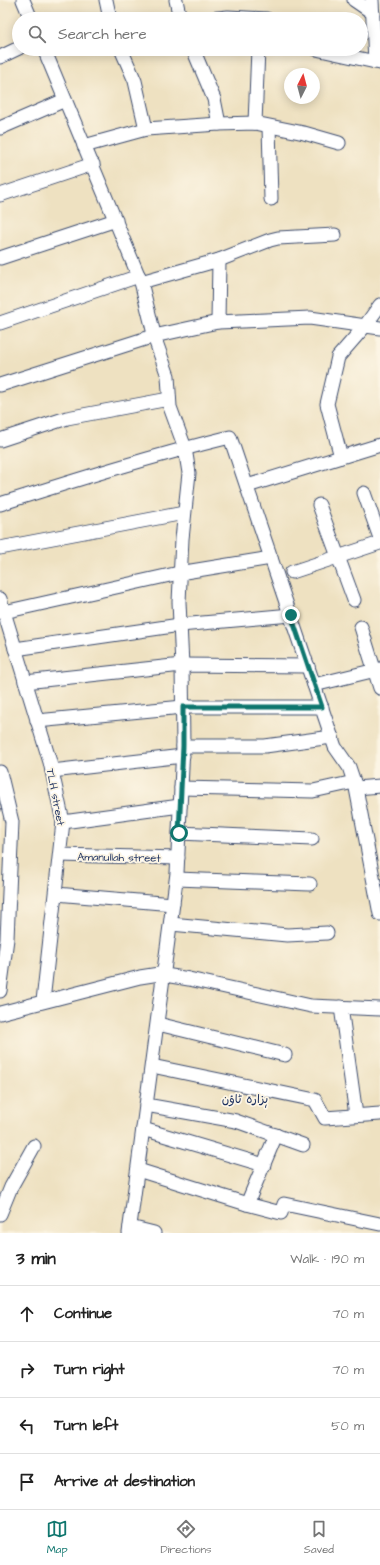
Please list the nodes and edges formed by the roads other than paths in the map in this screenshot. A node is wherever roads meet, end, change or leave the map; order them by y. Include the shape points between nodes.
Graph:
1 (23, 0) edge
2 (106, 0) edge
3 (176, 0) edge
4 (354, 0) edge
5 (372, 6) edge
6 (28, 12) edge
7 (109, 12) edge
8 (179, 12) edge
9 (12, 51) edge
10 (47, 56) edge
11 (124, 56) edge
12 (196, 56) edge
13 (258, 56) edge
14 (349, 56) edge
15 (0, 57) edge
16 (377, 62) edge
17 (65, 100) junction
18 (255, 123) junction
19 (219, 124) junction
20 (269, 127) junction
21 (0, 128) edge
22 (146, 129) junction
23 (339, 143) dead end
24 (84, 146) junction
25 (92, 164) junction
26 (0, 195) edge
27 (271, 199) dead end
28 (116, 220) junction
29 (335, 235) dead end
30 (0, 258) edge
31 (219, 260) junction
32 (140, 279) junction
33 (380, 305) edge
34 (218, 322) junction
35 (0, 323) edge
36 (365, 326) junction
37 (380, 328) edge
38 (154, 336) junction
39 (0, 385) edge
40 (170, 399) junction
41 (0, 440) edge
42 (380, 445) edge
43 (186, 448) junction
44 (341, 457) junction
45 (247, 486) junction
46 (364, 492) dead end
47 (0, 504) edge
48 (319, 505) dead end
49 (184, 513) junction
50 (380, 538) edge
51 (380, 543) edge
52 (0, 548) edge
53 (338, 557) junction
54 (271, 558) junction
55 (292, 572) dead end
56 (180, 573) junction
57 (0, 599) edge
58 (354, 600) dead end
59 (4, 612) junction
60 (291, 615) junction
61 (180, 625) junction
62 (361, 627) dead end
63 (4, 628) edge
64 (15, 649) junction
65 (182, 665) junction
66 (308, 666) junction
67 (377, 670) edge
68 (25, 682) junction
69 (314, 686) junction
70 (380, 688) edge
71 (183, 707) junction
72 (322, 707) junction
73 (37, 721) junction
74 (332, 737) junction
75 (183, 751) junction
76 (52, 771) junction
77 (0, 772) edge
78 (355, 785) junction
79 (380, 786) edge
80 (181, 788) junction
81 (180, 806) junction
82 (63, 822) junction
83 (179, 833) junction
84 (312, 840) dead end
85 (60, 855) junction
86 (178, 858) junction
87 (177, 879) junction
88 (310, 884) dead end
89 (56, 894) junction
90 (173, 904) junction
91 (380, 914) edge
92 (171, 924) junction
93 (327, 934) dead end
94 (164, 975) junction
95 (0, 991) edge
96 (43, 1001) junction
97 (341, 1007) junction
98 (380, 1009) edge
99 (0, 1013) edge
100 (158, 1024) junction
101 (285, 1055) dead end
102 (152, 1066) junction
103 (146, 1105) junction
104 (380, 1114) edge
105 (356, 1115) junction
106 (143, 1129) junction
107 (276, 1135) junction
108 (303, 1145) dead end
109 (34, 1146) dead end
110 (264, 1165) junction
111 (138, 1170) junction
112 (246, 1204) junction
113 (0, 1214) edge
114 (380, 1224) edge
115 (129, 1230) edge
116 (154, 1233) edge

1 - 6 street
2 - 7 street
3 - 8 street
4 - 5 street
5 - 16 street
9 - 15 street
10 - 17 street
11 - 22 street via 135,81
12 - 19 street via 214,99
13 - 18 street
14 - 16 street
17 - 21 street
17 - 24 street
18 - 19 street
18 - 20 street
19 - 22 street
20 - 23 street via 304,132
20 - 27 street
22 - 24 street
24 - 25 street
25 - 26 street
25 - 28 street
28 - 30 street
28 - 32 street
29 - 31 street via 278,238
31 - 32 street
31 - 34 street
32 - 35 street
32 - 38 street
33 - 36 street
34 - 36 street via 310,318
34 - 38 street
36 - 37 street
36 - 44 street via 338,357 327,404
38 - 39 street
38 - 40 street via 168,376
40 - 41 street via 67,418
40 - 43 street via 170,407
42 - 44 street
43 - 45 street via 230,437
43 - 47 street
43 - 49 street via 190,473
44 - 45 street
45 - 54 street
46 - 50 street
48 - 53 street
49 - 52 street
49 - 56 street
51 - 53 street
53 - 55 street
53 - 58 street
54 - 56 street
54 - 60 street
56 - 59 street
56 - 61 street
57 - 59 street, TLH street
59 - 63 street, TLH street
60 - 61 street
60 - 66 street
61 - 64 street
61 - 65 street
62 - 67 street
63 - 64 street, TLH street
64 - 68 street, TLH street
65 - 66 street
65 - 68 street
65 - 71 street
66 - 69 street
67 - 69 street
67 - 70 street
68 - 73 street, TLH street
69 - 72 street
71 - 72 street
71 - 73 street
71 - 75 street
72 - 74 street
73 - 76 street, TLH street
74 - 75 street via 265,746
74 - 78 street via 335,747 349,767
75 - 76 street
75 - 80 street
76 - 82 street, TLH street
77 - 95 street via 12,822 7,939
78 - 79 street
78 - 80 street via 313,791
78 - 91 street
80 - 81 street
81 - 82 street
81 - 83 street
82 - 85 street, TLH street
83 - 84 street
83 - 86 street
85 - 86 street, Amanullah street
85 - 89 street, TLH street
86 - 87 street
87 - 88 street
87 - 90 street
89 - 90 street
89 - 96 street, TLH street
90 - 92 street
92 - 93 street via 287,935
92 - 94 street
94 - 96 street via 140,977
94 - 97 street via 311,1006
94 - 100 street
96 - 99 street
97 - 98 street
97 - 105 street
100 - 101 street
100 - 102 street
102 - 103 street
102 - 105 street via 315,1100 325,1118
103 - 106 street
103 - 107 street via 236,1121
104 - 105 street
106 - 110 street
106 - 111 street
107 - 108 street
107 - 110 street
109 - 113 street via 11,1187
110 - 112 street
111 - 112 street
111 - 115 street
112 - 114 street via 281,1213 284,1204
115 - 116 street

